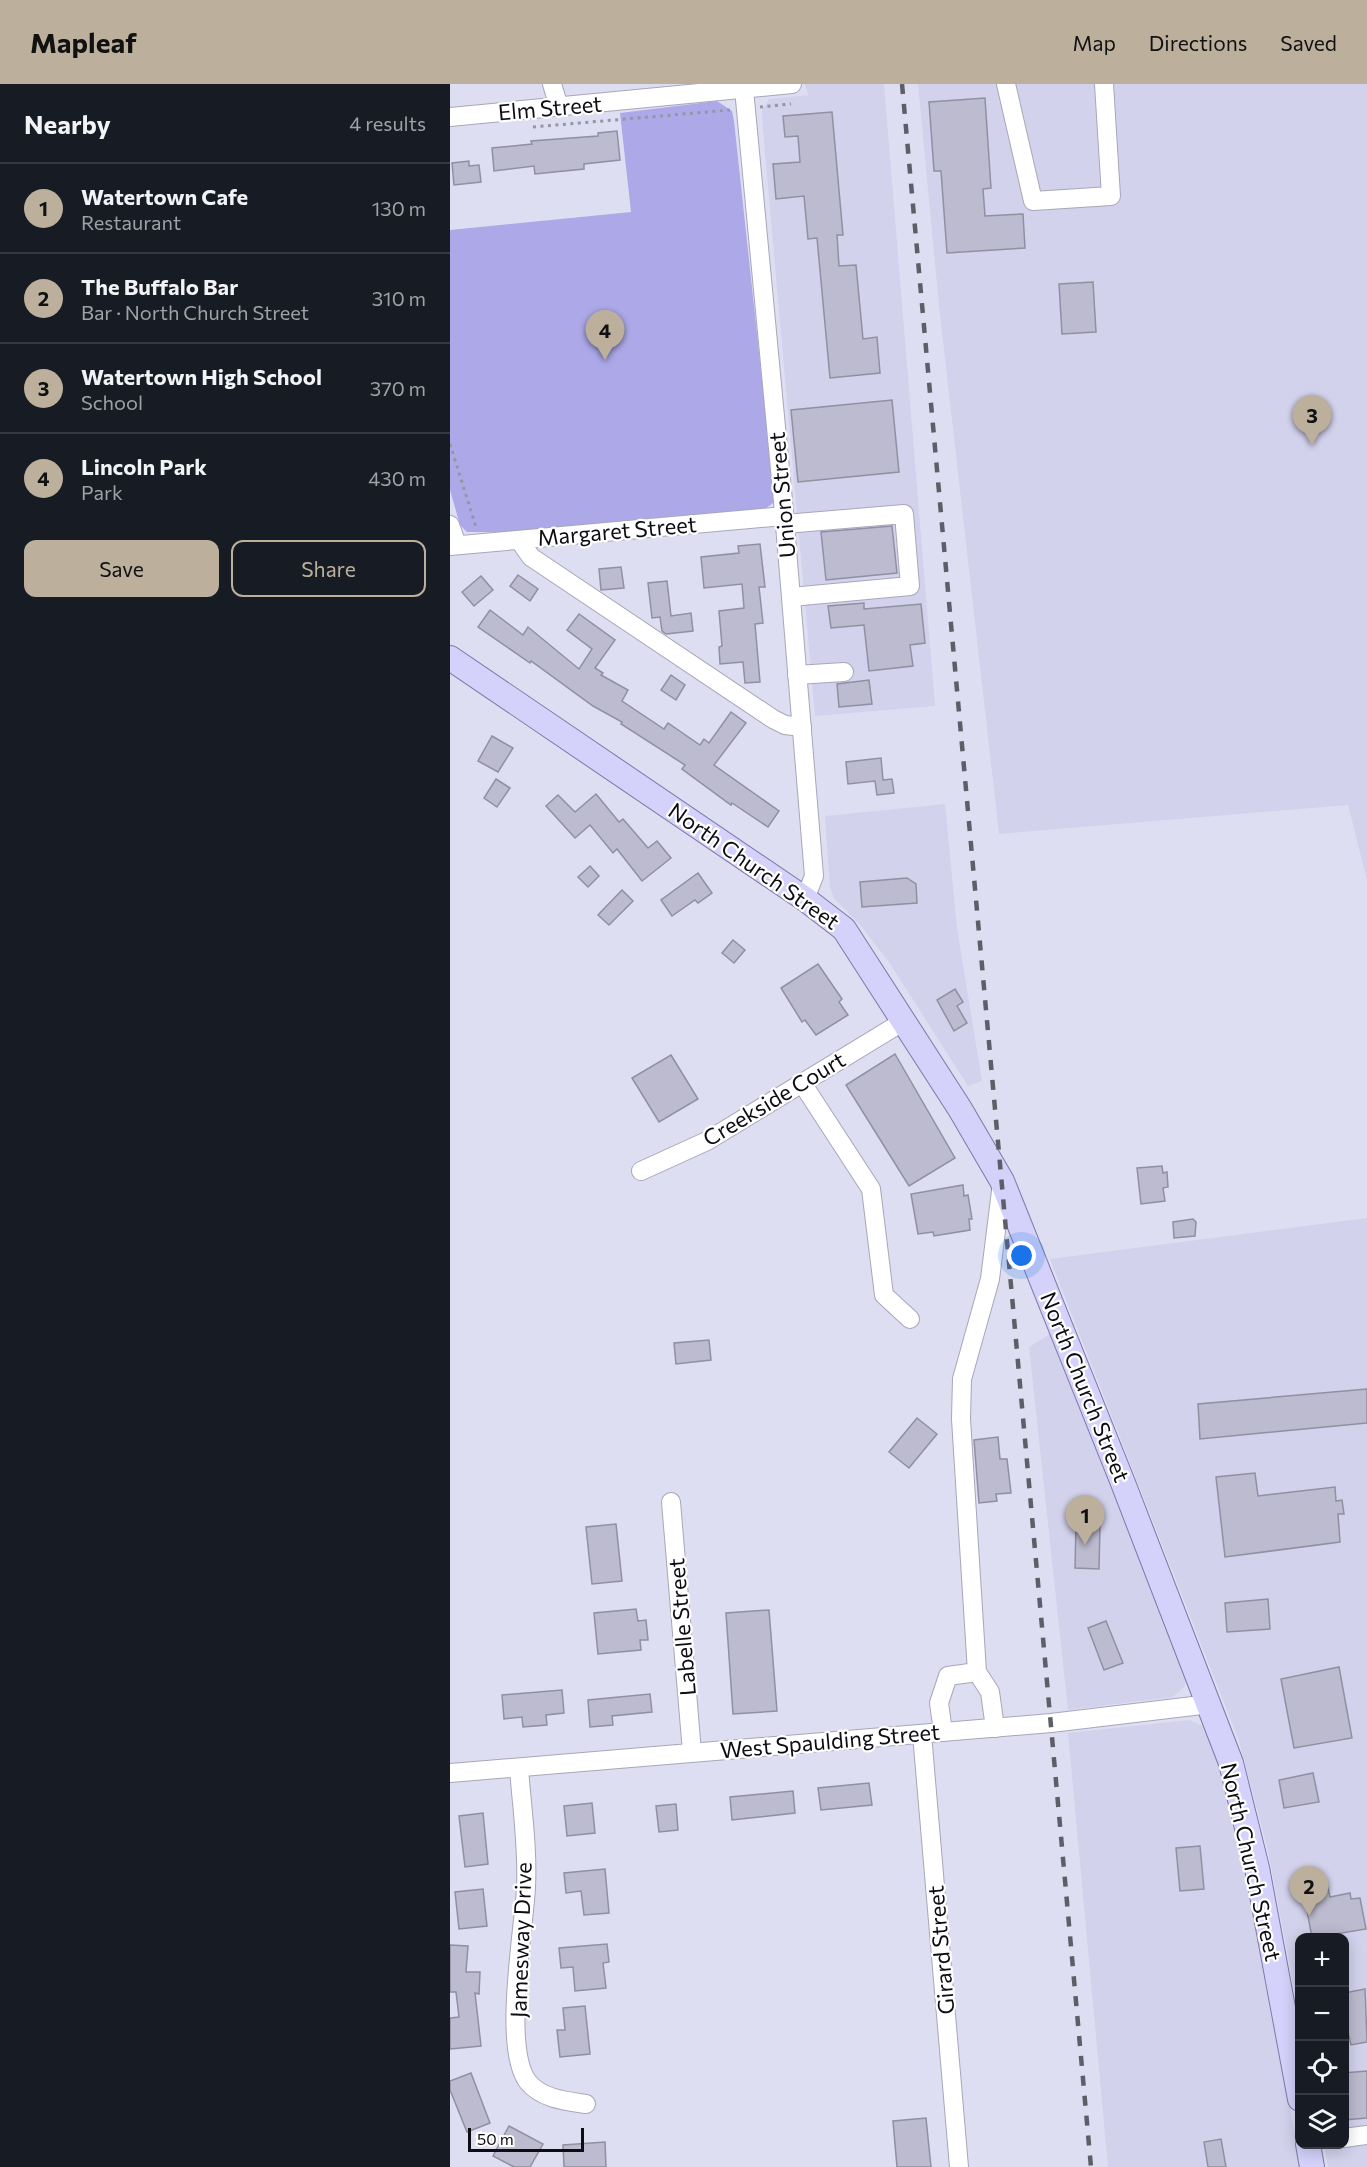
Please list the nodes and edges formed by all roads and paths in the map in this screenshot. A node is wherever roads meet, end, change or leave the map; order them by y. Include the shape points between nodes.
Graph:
1 (552, 84) edge
2 (790, 84) edge
3 (1006, 84) edge
4 (1104, 84) edge
5 (744, 89) junction
6 (791, 104) dead end
7 (559, 107) junction
8 (745, 109) junction
9 (450, 117) edge
10 (532, 127) dead end
11 (450, 444) edge
12 (784, 520) junction
13 (450, 525) edge
14 (476, 527) dead end
15 (519, 540) junction
16 (453, 546) edge
17 (791, 597) junction
18 (450, 658) edge
19 (843, 672) dead end
20 (797, 675) junction
21 (802, 727) junction
22 (805, 899) junction
23 (904, 1021) junction
24 (802, 1083) junction
25 (641, 1171) dead end
26 (1002, 1181) junction
27 (910, 1319) dead end
28 (671, 1502) dead end
29 (976, 1672) junction
30 (1210, 1704) junction
31 (995, 1728) junction
32 (943, 1732) junction
33 (922, 1734) junction
34 (692, 1752) junction
35 (519, 1769) junction
36 (450, 1773) edge
37 (1298, 2095) edge
38 (586, 2104) dead end
39 (1367, 2135) edge
40 (1349, 2137) edge
41 (1309, 2149) edge
42 (959, 2167) edge
43 (1312, 2167) edge

1 - 7 street
2 - 5 street, Elm Street
3 - 4 street via 1033,201 1111,196
5 - 7 street, Elm Street
5 - 8 street, Union Street
6 - 8 path
7 - 9 street, Elm Street
8 - 10 path
8 - 12 street, Union Street
11 - 14 path
12 - 15 street, Margaret Street
12 - 17 street, Union Street
12 - 17 street, Margaret Street via 904,514 910,586
13 - 16 street
15 - 16 street, Margaret Street
15 - 21 street via 531,557 773,720
17 - 20 street, Union Street
18 - 22 main road, North Church Street
19 - 20 street
20 - 21 street, Union Street
21 - 22 street, Union Street via 814,876
22 - 23 main road, North Church Street via 844,929
23 - 24 street, Creekside Court
23 - 26 main road, North Church Street
24 - 25 street, Creekside Court via 707,1141
24 - 27 street via 870,1189 884,1295
26 - 29 street via 990,1279 962,1379
26 - 30 main road, North Church Street
28 - 34 street, Labelle Street
29 - 31 street via 990,1692
29 - 32 street via 948,1676 939,1703
30 - 31 street, West Spaulding Street
30 - 37 main road, North Church Street via 1248,1826
31 - 32 street, West Spaulding Street
32 - 33 street, West Spaulding Street
33 - 34 street, West Spaulding Street
33 - 42 street, Girard Street
34 - 35 street, West Spaulding Street
35 - 36 street, West Spaulding Street
35 - 38 street, Jamesway Drive via 526,1886 516,1998 522,2070 537,2090 557,2100
39 - 40 street
41 - 43 main road

